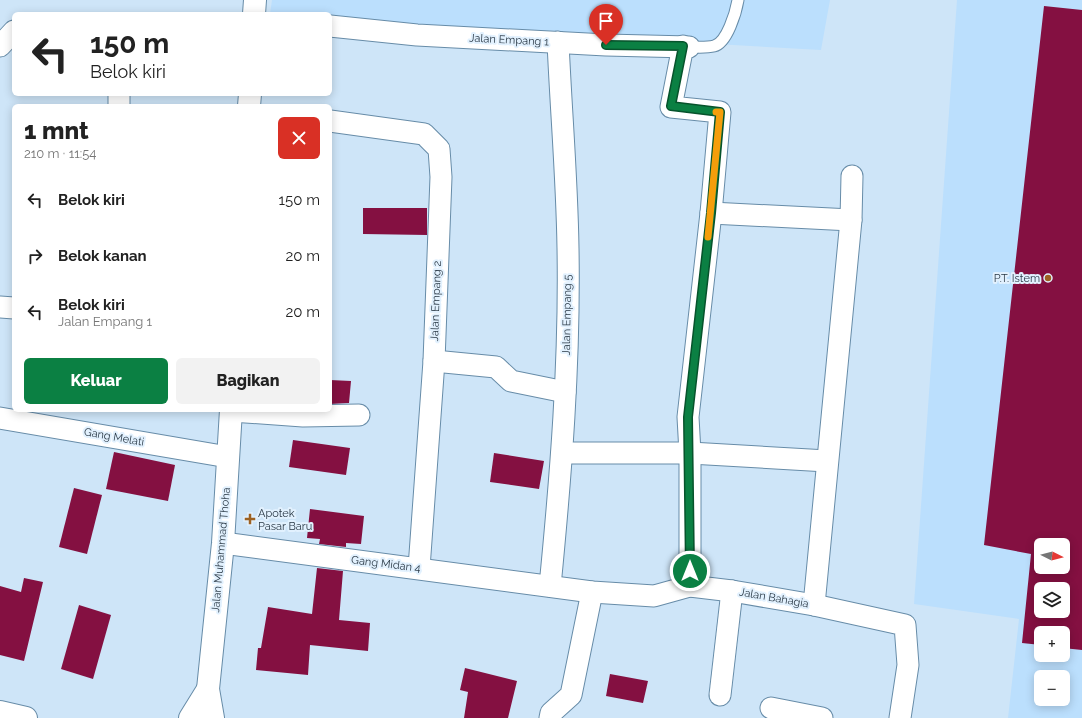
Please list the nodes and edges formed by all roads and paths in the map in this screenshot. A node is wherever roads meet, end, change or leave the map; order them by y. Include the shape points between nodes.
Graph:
1 (255, 0) edge
2 (738, 0) edge
3 (254, 12) edge
4 (332, 26) edge
5 (12, 34) edge
6 (558, 42) junction
7 (0, 46) edge
8 (686, 46) junction
9 (332, 121) edge
10 (852, 176) dead end
11 (711, 213) junction
12 (851, 220) junction
13 (0, 307) edge
14 (12, 308) edge
15 (434, 361) junction
16 (565, 392) junction
17 (231, 412) edge
18 (255, 412) edge
19 (359, 415) dead end
20 (0, 418) edge
21 (562, 453) junction
22 (690, 453) junction
23 (228, 457) junction
24 (827, 460) junction
25 (223, 543) junction
26 (419, 568) junction
27 (550, 586) junction
28 (690, 586) junction
29 (732, 591) junction
30 (592, 592) junction
31 (814, 605) junction
32 (208, 689) junction
33 (720, 695) dead end
34 (771, 708) dead end
35 (0, 712) edge
36 (26, 718) edge
37 (190, 718) edge
38 (215, 718) edge
39 (550, 718) edge
40 (822, 718) edge
41 (900, 718) edge

1 - 3 main road
2 - 8 lane via 724,40 716,46
4 - 6 street, Jalan Empang 1 via 417,35
5 - 7 street
6 - 8 street, Jalan Empang 1
6 - 16 street, Jalan Empang 5 via 568,247
8 - 11 street via 671,106 720,112
9 - 15 street, Jalan Empang 2 via 424,134 439,149 441,177
10 - 12 street
11 - 12 street
11 - 22 street via 688,417
12 - 24 street
13 - 14 street
15 - 16 street via 496,367 511,381
15 - 26 street, Jalan Empang 2
16 - 21 street, Jalan Empang 5
17 - 23 main road, Jalan Muhammad Thoha
18 - 19 street via 303,416
20 - 23 street, Gang Melati
21 - 22 street
21 - 27 street, Jalan Empang 5
22 - 24 street
22 - 28 street
23 - 25 main road, Jalan Muhammad Thoha
24 - 31 street
25 - 26 street, Gang Midan 4
25 - 32 main road, Jalan Muhammad Thoha
26 - 27 street, Gang Midan 4
27 - 30 street, Jalan Bahagia
28 - 29 street, Jalan Bahagia
28 - 30 street, Jalan Bahagia via 654,596
29 - 31 street, Jalan Bahagia
29 - 33 street
30 - 39 street via 571,695 551,713
31 - 41 street, Jalan Bahagia via 905,625 908,665
32 - 37 main road, Jalan Muhammad Thoha
32 - 38 main road, Jalan Muhammad Thoha
34 - 40 street
35 - 36 main road

